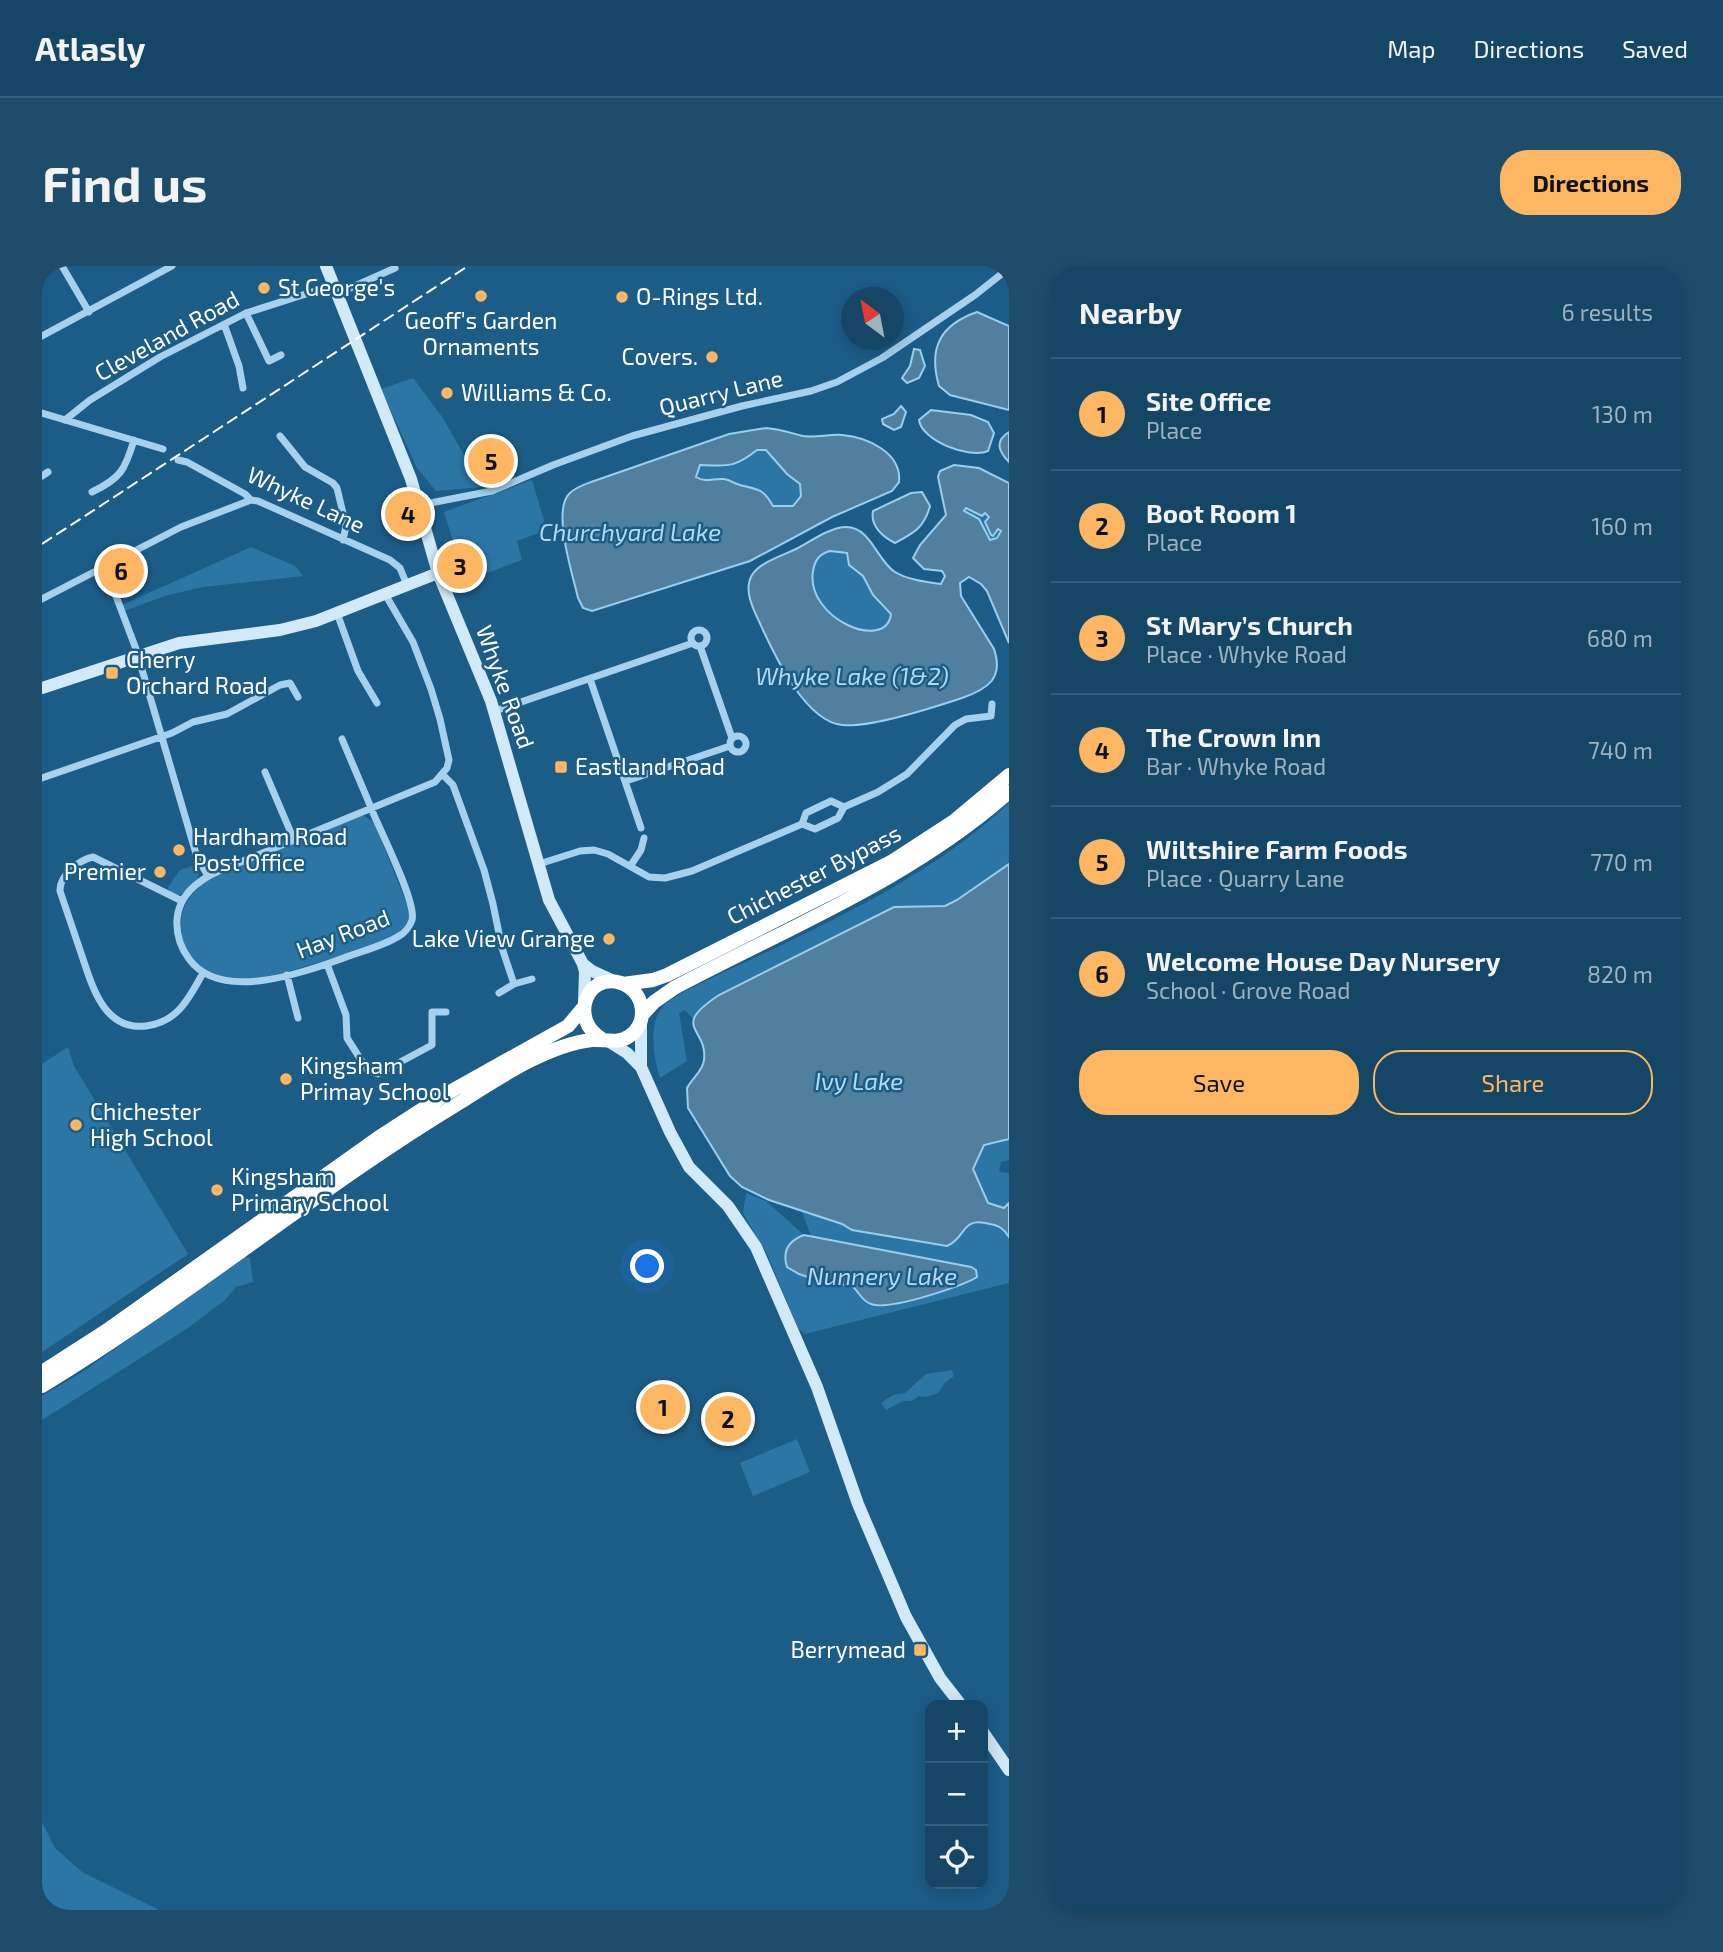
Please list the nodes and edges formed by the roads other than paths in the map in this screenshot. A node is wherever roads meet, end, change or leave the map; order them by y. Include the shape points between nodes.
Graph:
1 (62, 266) edge
2 (172, 266) edge
3 (326, 266) edge
4 (394, 266) edge
5 (1009, 268) edge
6 (336, 290) junction
7 (89, 312) junction
8 (246, 313) junction
9 (224, 324) junction
10 (42, 336) edge
11 (281, 355) dead end
12 (243, 388) dead end
13 (42, 413) edge
14 (65, 420) junction
15 (280, 436) dead end
16 (134, 440) junction
17 (163, 449) dead end
18 (178, 460) dead end
19 (92, 492) dead end
20 (251, 500) junction
21 (419, 505) junction
22 (343, 540) junction
23 (105, 567) junction
24 (438, 573) junction
25 (407, 585) junction
26 (385, 594) junction
27 (42, 600) edge
28 (337, 613) junction
29 (137, 656) junction
30 (590, 679) junction
31 (42, 688) edge
32 (298, 696) dead end
33 (377, 703) dead end
34 (992, 704) dead end
35 (495, 711) junction
36 (161, 737) junction
37 (342, 739) dead end
38 (265, 772) dead end
39 (443, 775) junction
40 (1009, 775) edge
41 (42, 778) edge
42 (626, 781) junction
43 (1009, 792) edge
44 (844, 807) junction
45 (371, 808) junction
46 (802, 824) junction
47 (641, 828) dead end
48 (644, 838) dead end
49 (294, 840) junction
50 (539, 864) junction
51 (631, 865) junction
52 (208, 876) junction
53 (182, 901) junction
54 (327, 964) junction
55 (583, 964) junction
56 (203, 974) junction
57 (287, 975) junction
58 (532, 979) dead end
59 (620, 983) junction
60 (514, 984) junction
61 (499, 993) dead end
62 (584, 1006) junction
63 (446, 1012) dead end
64 (298, 1018) dead end
65 (642, 1018) junction
66 (605, 1040) junction
67 (640, 1067) junction
68 (42, 1372) edge
69 (42, 1386) edge
70 (957, 1700) edge
71 (988, 1739) edge
72 (1009, 1770) edge

1 - 7 street
2 - 7 street
3 - 6 main road, Whyke Road
4 - 6 street, Cleveland Road
5 - 21 street, Quarry Lane via 882,358 837,382 632,436 492,491
6 - 8 street, Cleveland Road
6 - 21 main road, Whyke Road
7 - 10 street
8 - 9 street, Cleveland Road
8 - 11 street via 268,361
9 - 12 street
9 - 14 street, Cleveland Road via 160,357
13 - 14 street
14 - 16 street
15 - 22 street via 305,467 337,488 346,526
16 - 17 street
16 - 19 street via 121,475
18 - 20 street, Whyke Lane
20 - 22 street, Whyke Lane
20 - 23 street via 181,527
21 - 24 main road, Whyke Road
22 - 25 street, Whyke Lane via 397,564
23 - 27 street
23 - 29 street
24 - 25 main road
24 - 35 main road, Whyke Road
25 - 26 main road
26 - 28 main road
26 - 39 street via 413,642 431,689 449,760
28 - 29 main road via 280,630 179,643
28 - 33 street via 358,671
29 - 31 main road
29 - 36 street
30 - 35 street
30 - 42 street
30 - 42 street via 697,645 731,742
32 - 36 street via 290,683 280,685 227,715 193,722
34 - 44 street via 991,716 956,725 907,774
35 - 50 main road, Whyke Road
36 - 41 street
36 - 52 street via 197,857
37 - 45 street
38 - 49 street
39 - 45 street
39 - 60 street via 453,785 484,870
40 - 59 highway, Chichester Bypass via 920,845 859,880 667,975
42 - 47 street
43 - 65 highway, Chichester Bypass via 964,830 900,872 674,988
44 - 46 street via 838,817 814,829
44 - 46 street via 831,801 806,813
45 - 49 street
45 - 54 street, Hay Road via 413,908 413,918 402,935
46 - 51 street via 665,878 649,877
48 - 51 street
49 - 52 street
50 - 51 street via 594,850
50 - 55 main road, Whyke Road via 549,900
52 - 53 street
53 - 56 street via 178,940
53 - 56 street via 93,857 63,877 60,884 95,995 122,1023 156,1025 172,1017
54 - 57 street, Hay Road
54 - 63 street via 346,1015 347,1038 368,1071 378,1074 432,1045 428,1012
55 - 59 main road
55 - 62 main road, Whyke Road
56 - 57 street, Hay Road via 238,982
57 - 64 street, Hay Road
58 - 60 street
59 - 62 highway via 593,989
59 - 65 highway via 638,995
60 - 61 street
62 - 66 highway via 587,1027
62 - 68 highway via 568,1026 378,1138
65 - 66 highway via 628,1038
65 - 67 main road
66 - 67 main road
66 - 69 highway via 573,1043 545,1055 422,1125
67 - 70 main road via 689,1167 728,1206 756,1247 817,1387 858,1504 906,1617
71 - 72 main road

